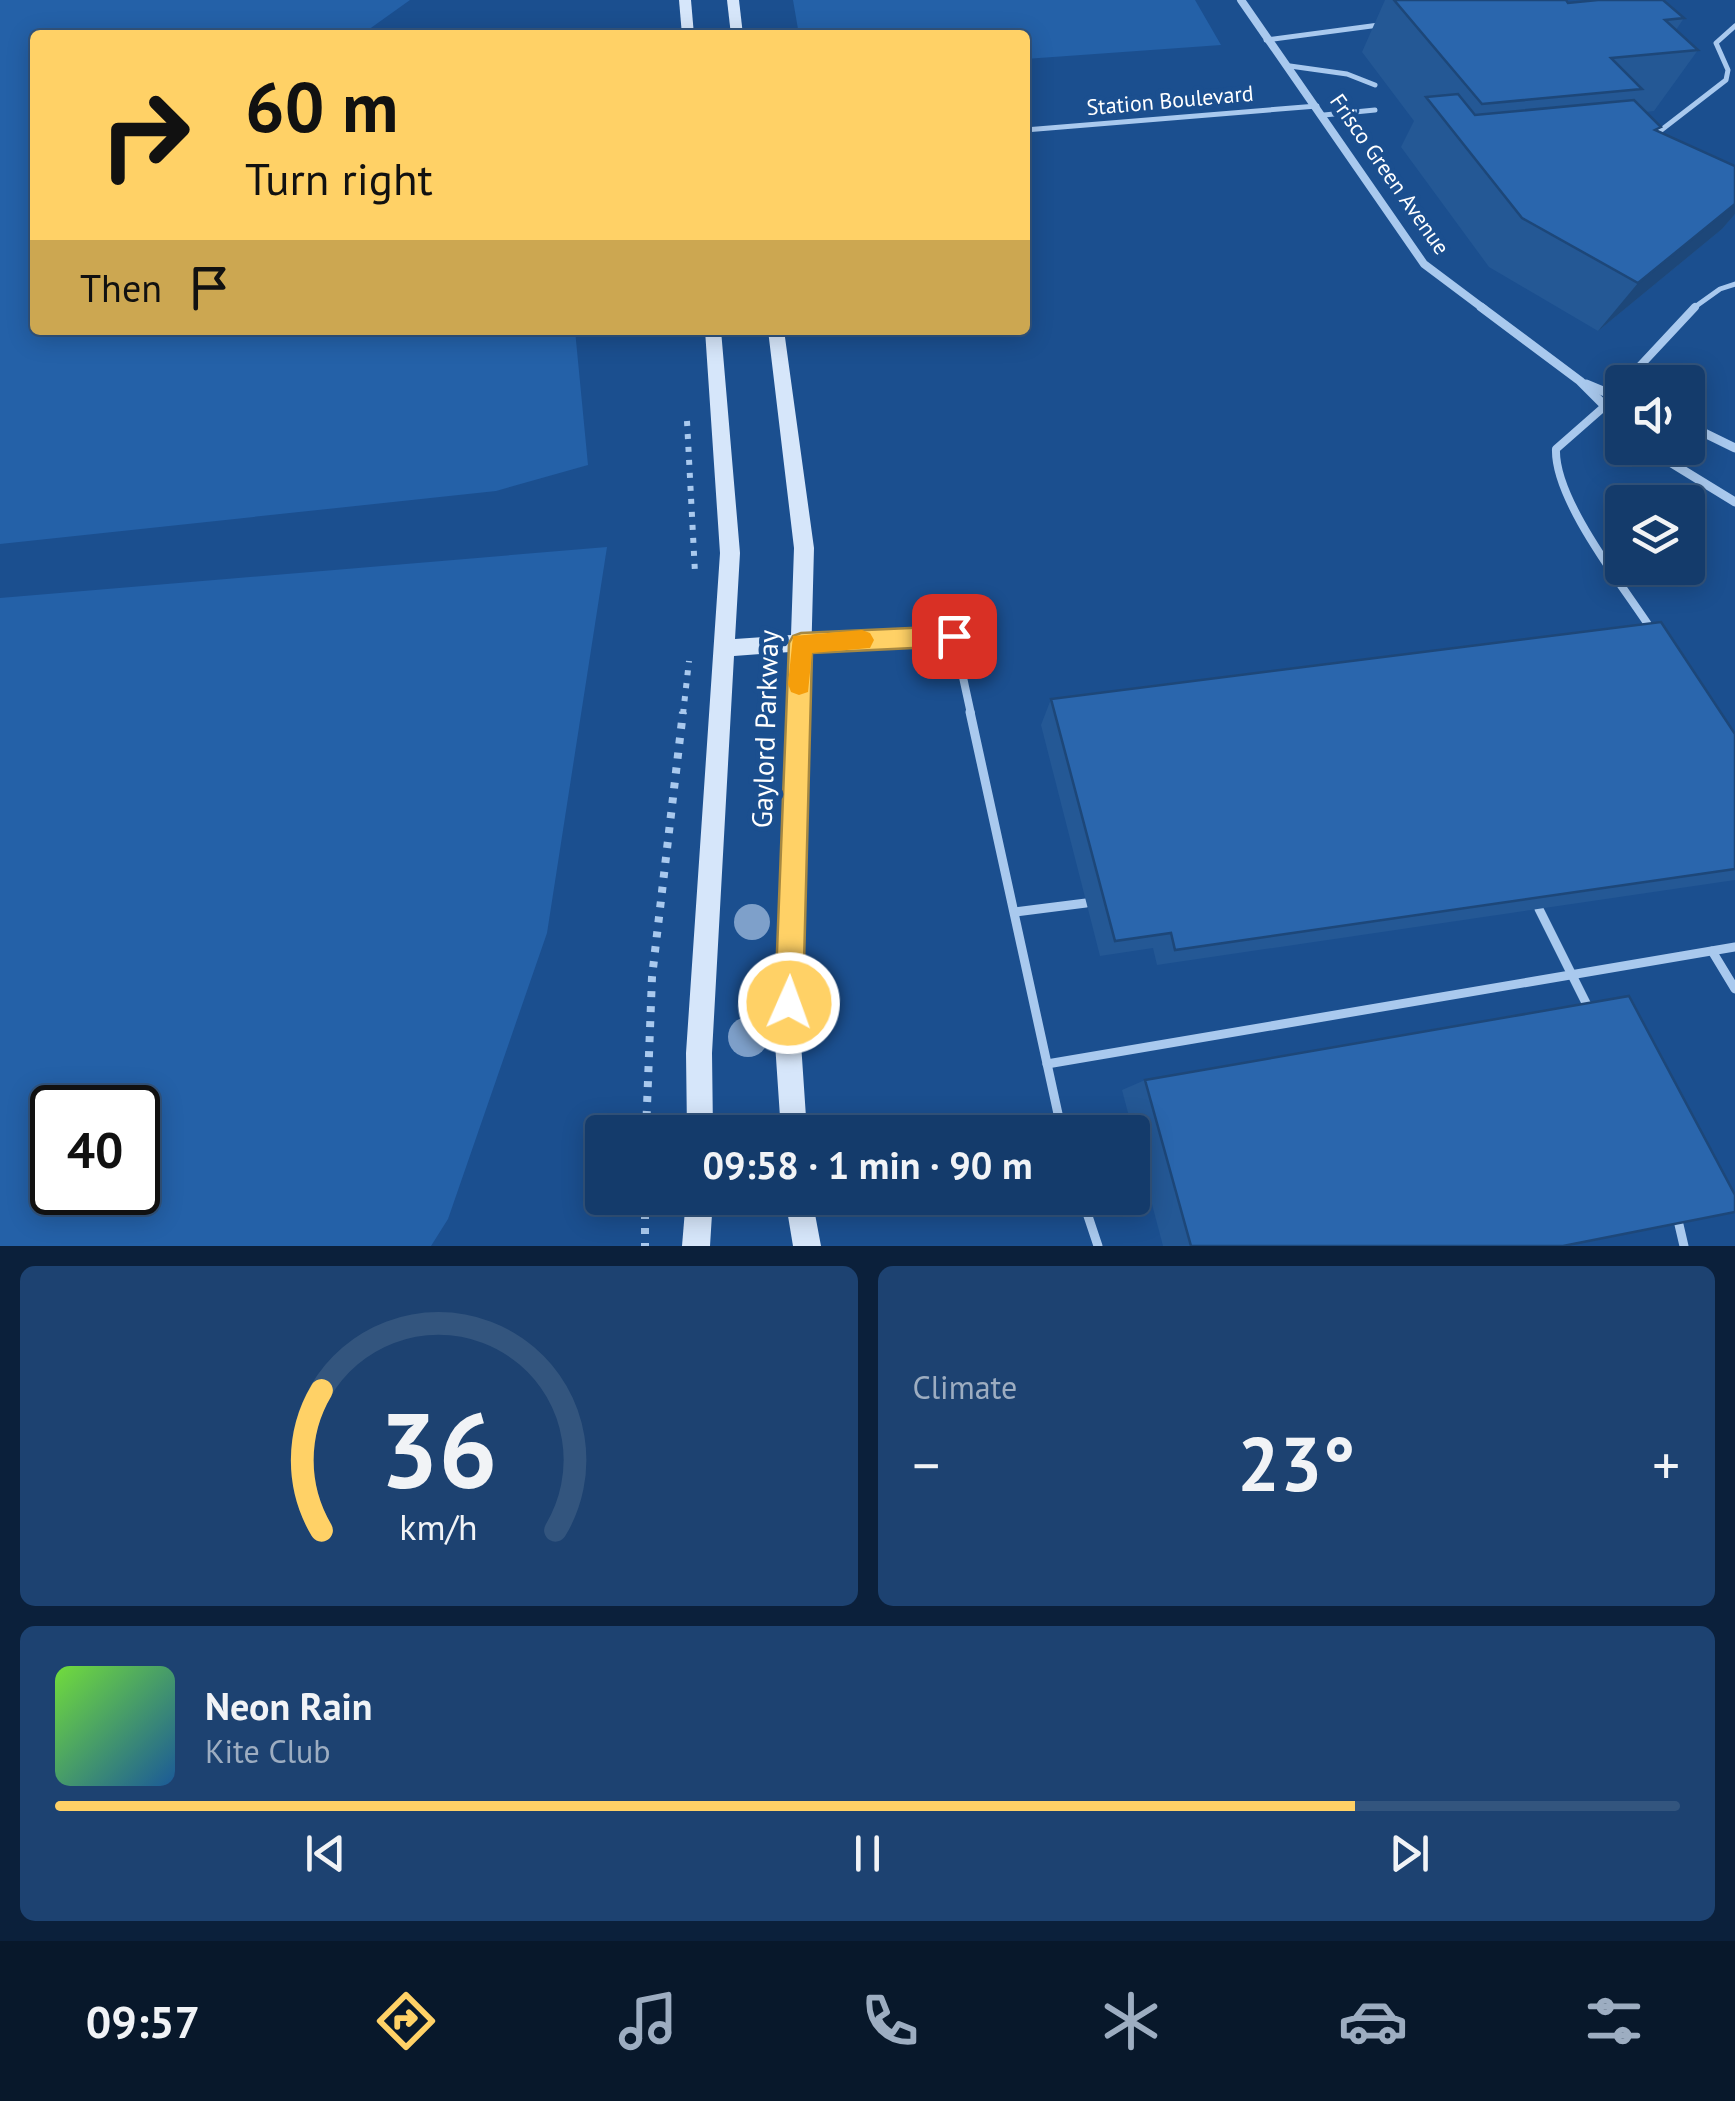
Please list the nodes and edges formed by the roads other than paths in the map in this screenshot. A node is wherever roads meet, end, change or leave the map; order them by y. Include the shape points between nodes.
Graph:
1 (686, 0) edge
2 (733, 0) edge
3 (1241, 0) edge
4 (1394, 23) edge
5 (1735, 26) edge
6 (688, 30) edge
7 (736, 30) edge
8 (1266, 40) junction
9 (1290, 66) junction
10 (1375, 85) dead end
11 (1317, 106) junction
12 (1375, 110) dead end
13 (1324, 115) junction
14 (1030, 130) edge
15 (1652, 154) edge
16 (1735, 284) edge
17 (713, 335) edge
18 (777, 335) edge
19 (1641, 365) edge
20 (1580, 382) junction
21 (1605, 392) edge
22 (1605, 406) joint
23 (1705, 433) edge
24 (1735, 448) edge
25 (1675, 465) edge
26 (1735, 502) edge
27 (801, 643) junction
28 (1662, 645) edge
29 (726, 648) junction
30 (1086, 902) dead end
31 (1539, 909) edge
32 (1015, 912) junction
33 (1735, 948) edge
34 (1712, 951) junction
35 (1572, 975) junction
36 (1735, 989) edge
37 (1597, 1024) edge
38 (1047, 1064) junction
39 (700, 1115) edge
40 (793, 1115) edge
41 (1058, 1115) edge
42 (1676, 1210) edge
43 (699, 1215) edge
44 (801, 1215) edge
45 (1088, 1215) edge
46 (696, 1246) edge
47 (806, 1246) edge
48 (1098, 1246) edge
49 (1684, 1246) edge

1 - 6 street
2 - 7 street
3 - 8 street, Frisco Green Avenue
4 - 8 lane
5 - 15 lane via 1716,43 1726,80 1660,131
8 - 9 street, Frisco Green Avenue
9 - 10 lane
9 - 11 street, Frisco Green Avenue
11 - 13 street, Frisco Green Avenue
11 - 14 lane, Station Boulevard
12 - 13 lane
13 - 20 street, Frisco Green Avenue via 1424,264
16 - 19 lane via 1696,305
17 - 29 street, Gaylord Parkway via 730,553
18 - 27 street, Gaylord Parkway via 804,548
20 - 21 street, Frisco Green Avenue
20 - 22 street, Frisco Green Avenue
22 - 28 lane via 1556,448 1555,470
23 - 24 street
25 - 26 street
27 - 29 street
27 - 32 lane via 954,636
27 - 40 street, Gaylord Parkway via 788,1043
29 - 39 street, Gaylord Parkway
30 - 32 lane
31 - 35 lane
32 - 38 lane
33 - 34 lane
34 - 35 lane
34 - 36 lane
35 - 37 lane
35 - 38 lane
38 - 41 lane
42 - 49 lane
43 - 46 street
44 - 47 street
45 - 48 lane

